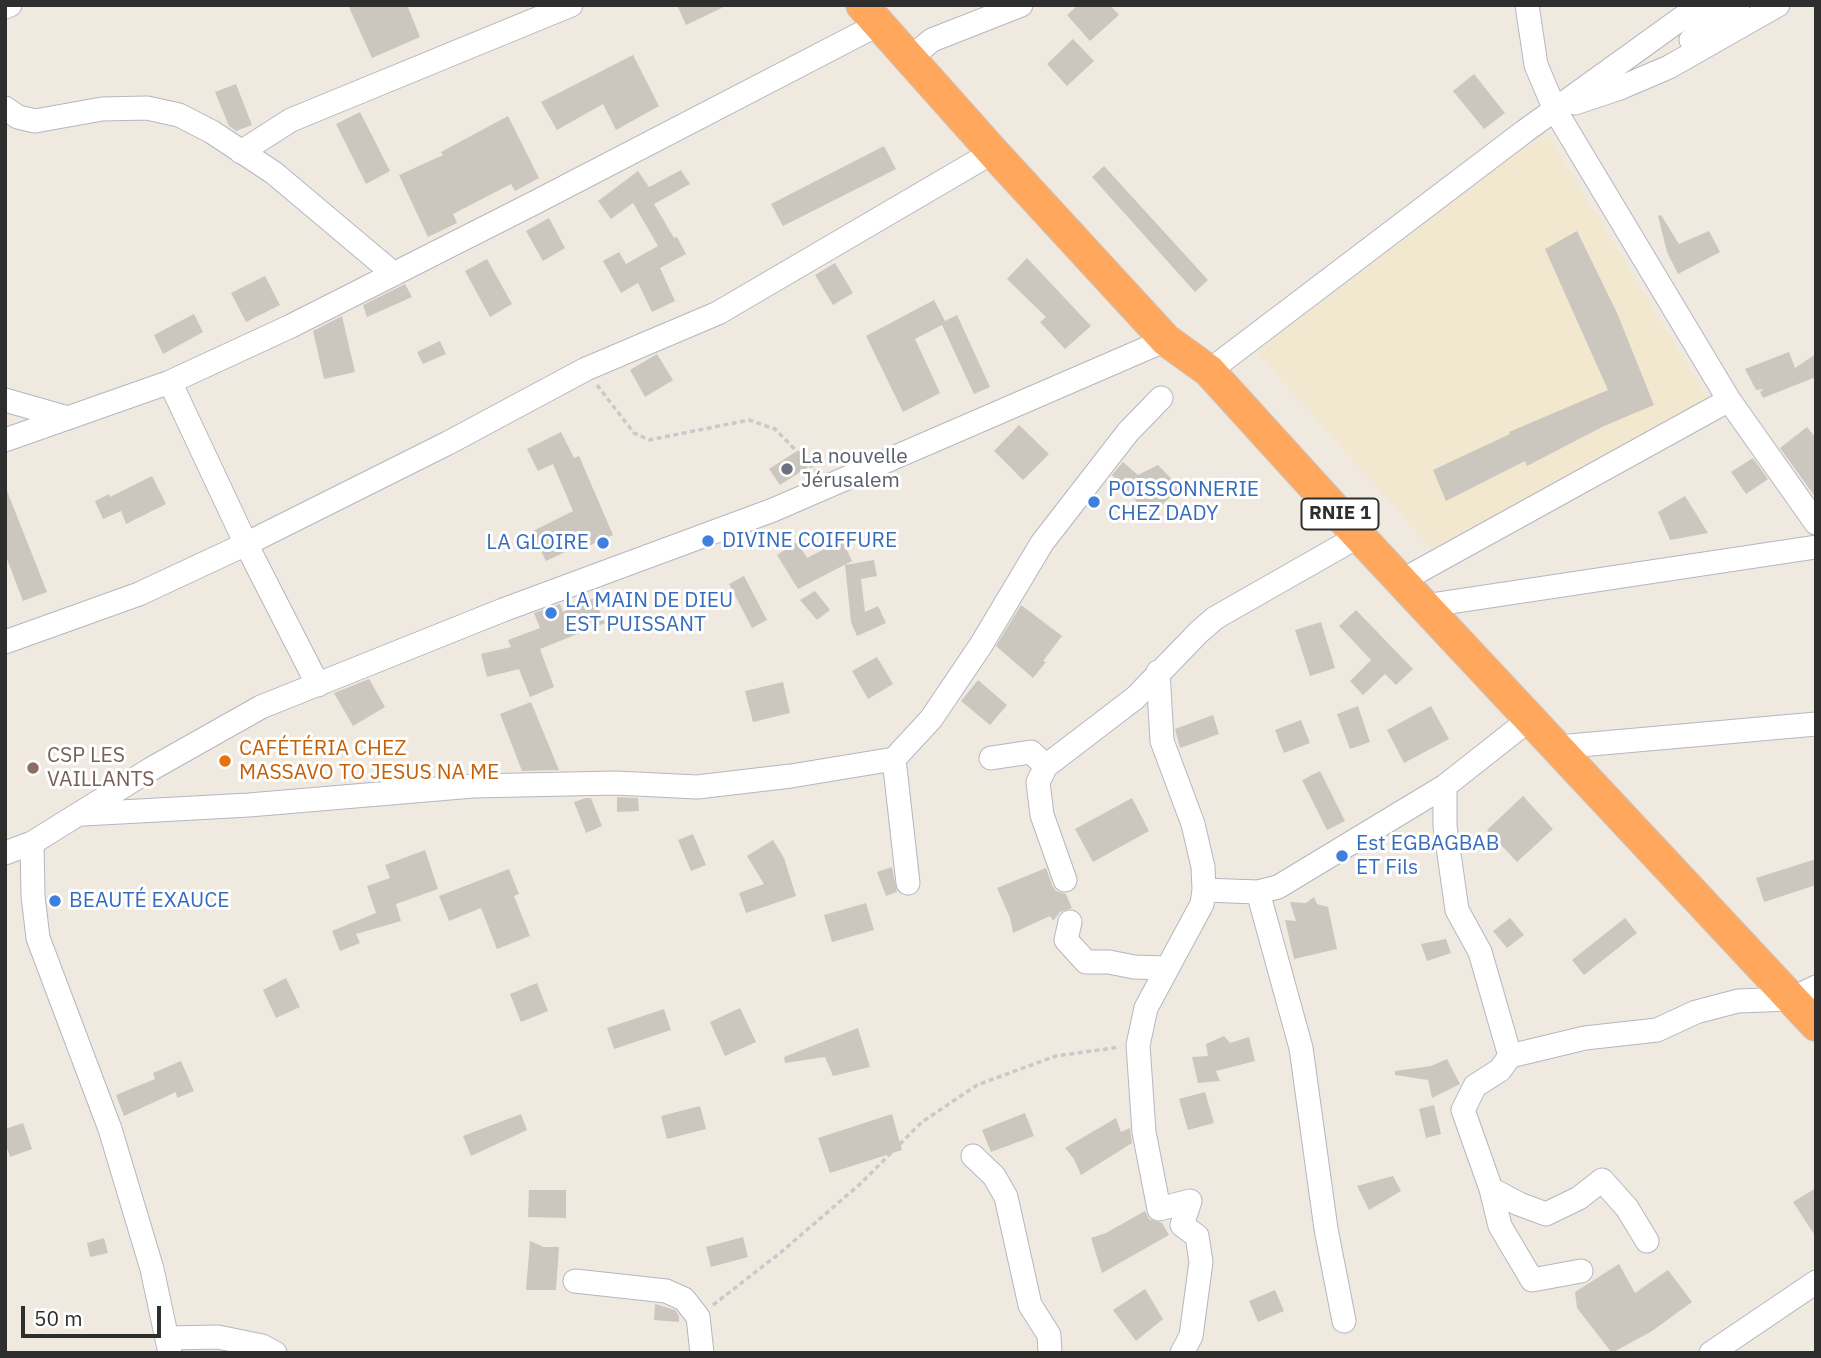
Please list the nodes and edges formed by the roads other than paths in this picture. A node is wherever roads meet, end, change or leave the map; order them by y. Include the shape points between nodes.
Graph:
1 (571, 5) edge
2 (1021, 5) edge
3 (1527, 5) edge
4 (1700, 5) edge
5 (1738, 5) edge
6 (1778, 5) edge
7 (871, 15) edge
8 (1691, 40) dead end
9 (910, 58) junction
10 (5, 108) edge
11 (1555, 110) junction
12 (241, 152) junction
13 (993, 152) junction
14 (394, 274) junction
15 (1166, 340) junction
16 (1209, 371) junction
17 (170, 382) junction
18 (1161, 398) dead end
19 (5, 400) edge
20 (1729, 400) junction
21 (68, 418) junction
22 (5, 440) edge
23 (1816, 523) edge
24 (1359, 536) junction
25 (246, 544) junction
26 (1816, 547) edge
27 (1401, 581) junction
28 (1424, 606) junction
29 (5, 642) edge
30 (1158, 672) junction
31 (318, 685) junction
32 (1530, 719) junction
33 (1816, 724) edge
34 (1558, 747) junction
35 (990, 758) dead end
36 (894, 759) junction
37 (1046, 766) junction
38 (1446, 786) junction
39 (80, 814) junction
40 (32, 843) junction
41 (5, 853) edge
42 (1065, 880) dead end
43 (908, 883) dead end
44 (1205, 890) junction
45 (1258, 892) junction
46 (1070, 922) dead end
47 (1167, 968) junction
48 (1803, 993) edge
49 (1816, 1026) edge
50 (1510, 1056) junction
51 (973, 1156) dead end
52 (1491, 1189) junction
53 (1647, 1241) dead end
54 (1581, 1271) dead end
55 (575, 1281) dead end
56 (1816, 1282) edge
57 (1344, 1321) dead end
58 (169, 1345) edge
59 (275, 1353) edge
60 (702, 1353) edge
61 (1049, 1353) edge
62 (1182, 1353) edge
63 (1711, 1353) edge

1 - 12 street via 291,120
2 - 9 street via 933,40
3 - 11 street via 1536,65
4 - 11 street
5 - 8 street
6 - 11 street via 1657,72
7 - 9 highway, RNIE 1
7 - 14 street
9 - 13 highway, RNIE 1
10 - 12 street via 35,121 102,109 147,108 179,115
11 - 16 street
11 - 20 street
12 - 14 street via 274,173
13 - 15 highway, RNIE 1
13 - 25 street via 718,313 586,369
14 - 17 street
15 - 16 highway, RNIE 1
15 - 31 street via 773,510 503,610
16 - 24 highway, RNIE 1
17 - 21 street
17 - 25 street
18 - 36 street via 1128,432 1042,543 931,719
19 - 21 street
20 - 23 street
20 - 27 street
21 - 22 street
24 - 27 highway, RNIE 1
24 - 30 street via 1215,618
25 - 29 street via 139,594
25 - 31 street
26 - 28 street
27 - 28 highway, RNIE 1
28 - 32 highway, RNIE 1
30 - 37 street via 1135,698
30 - 44 street via 1162,741 1193,824
31 - 39 street via 261,707
32 - 34 highway, RNIE 1
32 - 38 street
33 - 34 street
34 - 48 highway, RNIE 1
35 - 37 street via 1031,752
36 - 39 street via 697,787 616,783 473,786
36 - 43 street
37 - 42 street via 1038,782 1042,815
38 - 45 street via 1278,887
38 - 50 street via 1445,826 1457,910 1480,952
39 - 40 street
40 - 41 street
40 - 58 street via 38,938 110,1129 152,1269
44 - 45 street
44 - 47 street
45 - 57 street via 1301,1048
46 - 47 street via 1066,940 1086,962
47 - 62 street via 1146,1008 1138,1045 1144,1132 1159,1209 1190,1201 1182,1224 1197,1236 1201,1262 1191,1336
48 - 49 highway, RNIE 1
48 - 50 street via 1738,1001 1696,1012 1657,1030 1585,1038
50 - 52 street via 1500,1070 1475,1086 1463,1110
51 - 61 street via 994,1176 1006,1197 1031,1305 1049,1335
52 - 53 street via 1546,1214 1602,1180
52 - 54 street via 1500,1226 1532,1280
55 - 60 street via 666,1291 684,1299 698,1317
56 - 63 street
58 - 59 street via 218,1337

